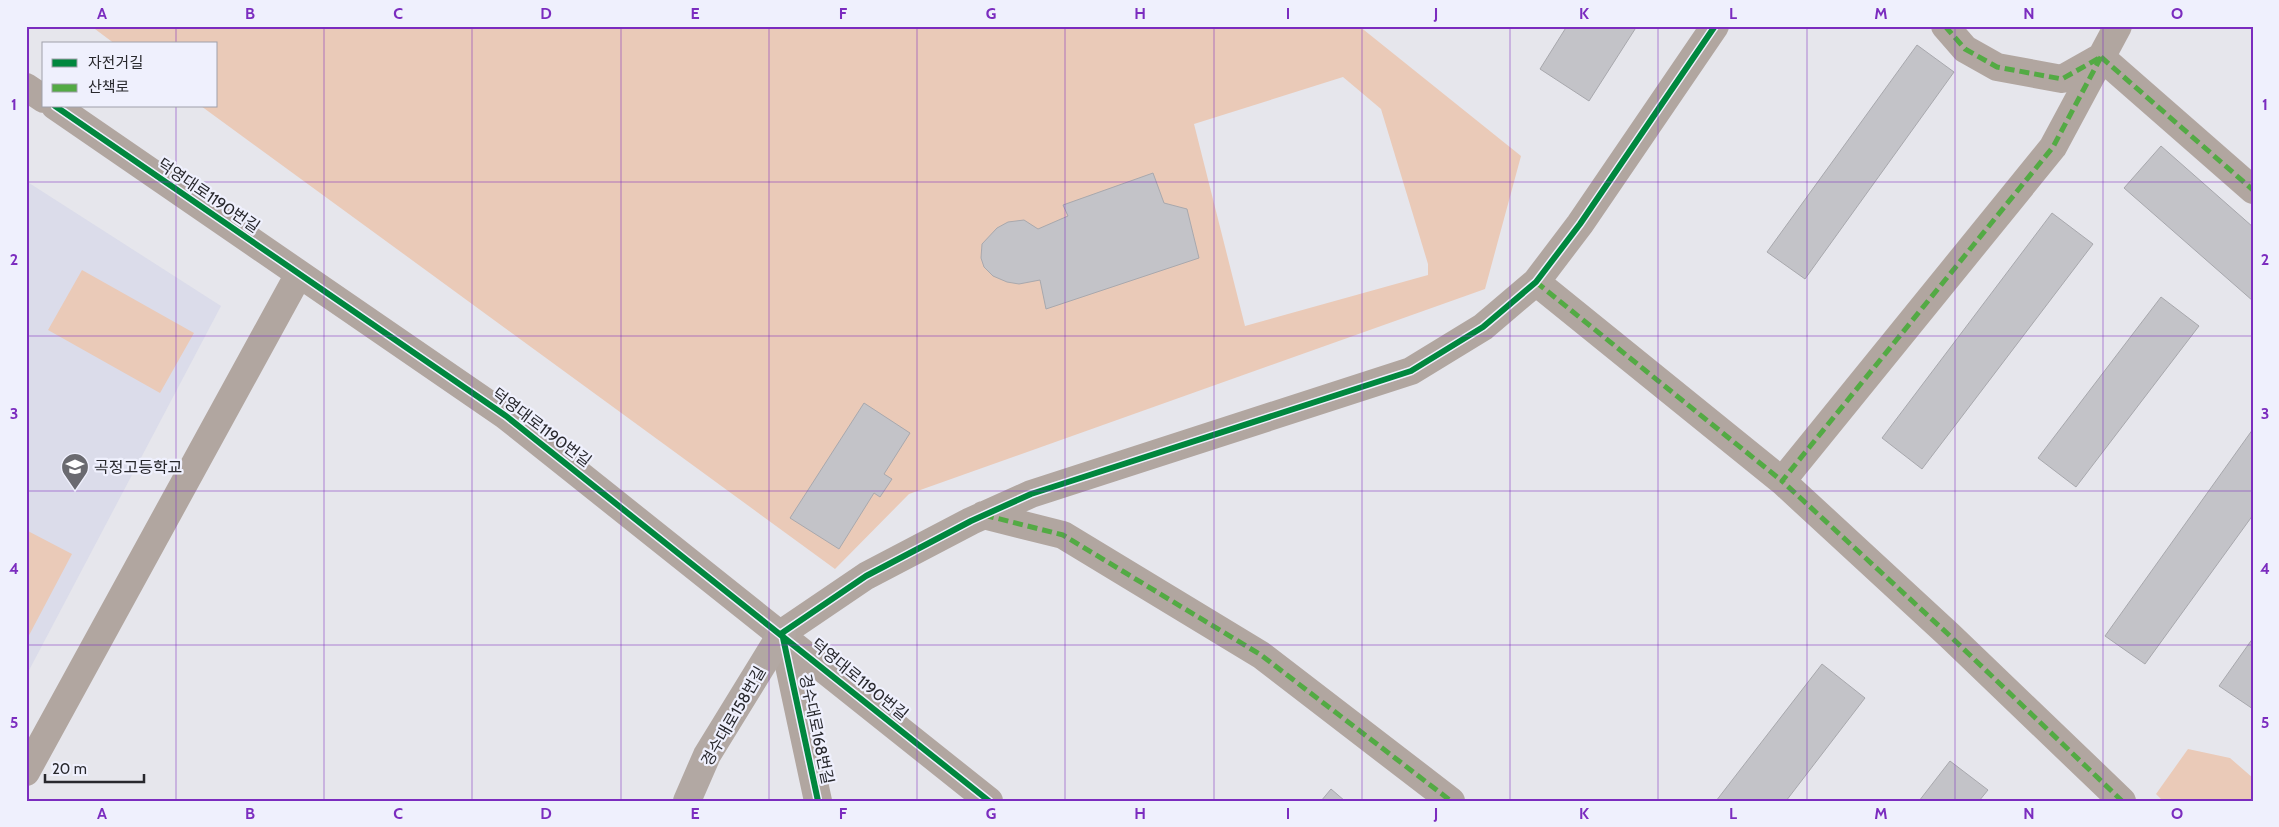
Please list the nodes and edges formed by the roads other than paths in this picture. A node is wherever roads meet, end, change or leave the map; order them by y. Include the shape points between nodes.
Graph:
1 (1715, 26) edge
2 (1945, 26) edge
3 (2118, 26) edge
4 (2101, 57) junction
5 (26, 86) edge
6 (42, 97) edge
7 (58, 108) edge
8 (2253, 190) edge
9 (299, 274) junction
10 (1536, 282) junction
11 (1782, 481) junction
12 (983, 515) junction
13 (782, 633) junction
14 (26, 772) edge
15 (687, 801) edge
16 (818, 801) edge
17 (989, 801) edge
18 (1451, 801) edge
19 (2122, 801) edge

1 - 10 street via 1580,224
2 - 4 street via 1965,49 1997,67 2062,79
3 - 4 street
4 - 8 street
4 - 11 street via 2053,147
5 - 6 street
7 - 9 street, 덕영대로1190번길
9 - 13 street, 덕영대로1190번길 via 506,416
9 - 14 street
10 - 11 street
10 - 12 street via 1483,327 1411,371 1040,491
11 - 19 street
12 - 13 street via 866,576
12 - 18 street via 1063,535 1253,650
13 - 15 main road, 경수대로158번길 via 708,755
13 - 16 street, 경수대로168번길
13 - 17 street, 덕영대로1190번길

